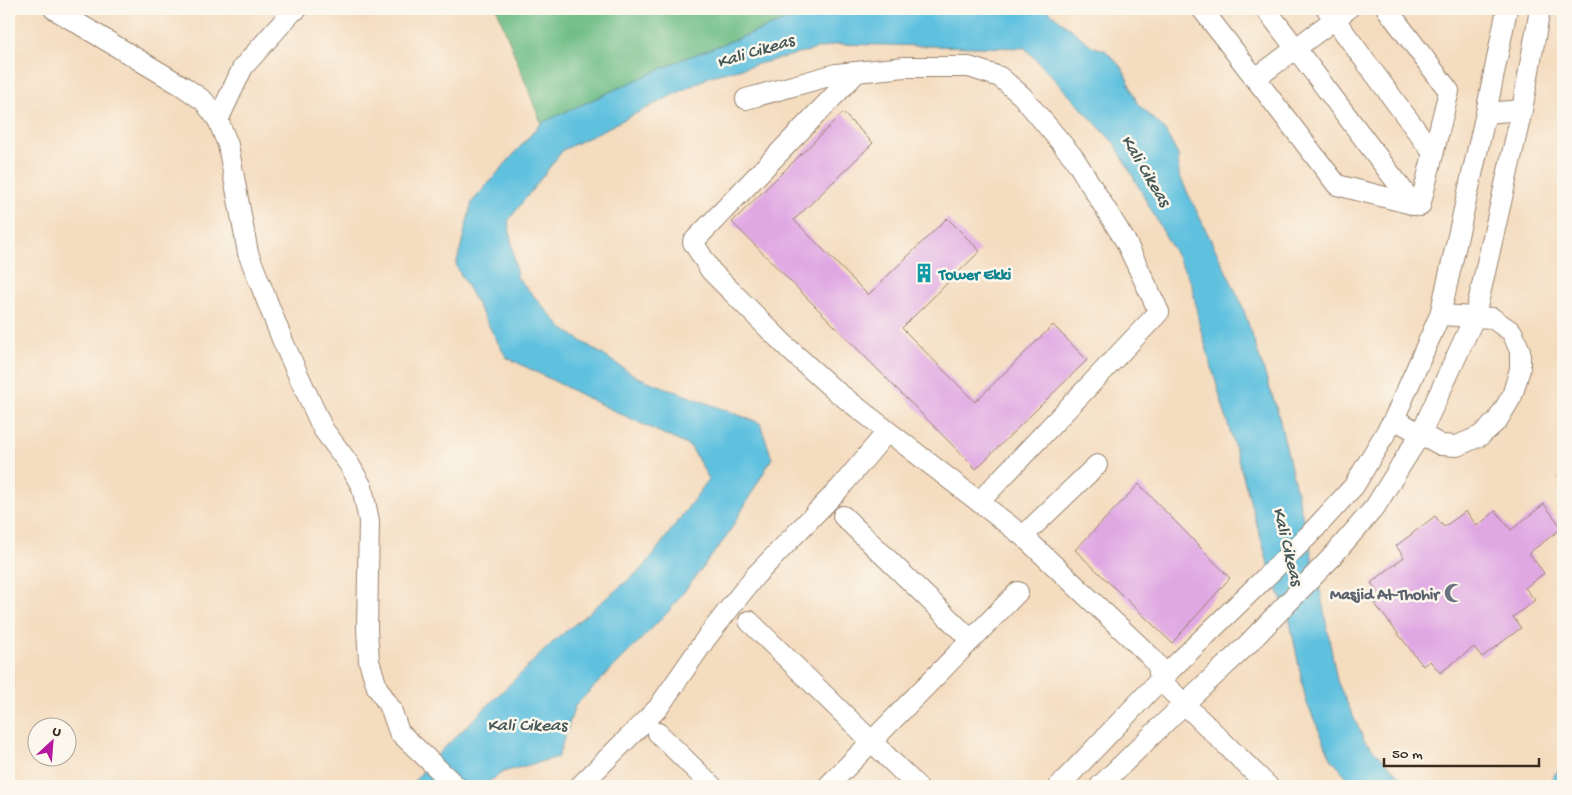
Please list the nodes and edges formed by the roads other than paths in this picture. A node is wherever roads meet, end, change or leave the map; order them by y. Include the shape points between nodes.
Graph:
1 (54, 9) edge
2 (297, 9) edge
3 (1202, 9) edge
4 (1266, 9) edge
5 (1387, 9) edge
6 (1507, 9) edge
7 (1540, 9) edge
8 (1336, 12) edge
9 (1295, 48) junction
10 (857, 72) junction
11 (1256, 78) junction
12 (746, 99) dead end
13 (1522, 110) junction
14 (1486, 113) junction
15 (218, 120) junction
16 (1433, 153) junction
17 (1414, 205) junction
18 (1440, 315) junction
19 (1475, 316) junction
20 (1394, 419) junction
21 (887, 432) junction
22 (1421, 433) junction
23 (1097, 465) dead end
24 (979, 502) junction
25 (844, 516) dead end
26 (1023, 536) junction
27 (1018, 592) dead end
28 (749, 621) dead end
29 (971, 640) junction
30 (1160, 680) junction
31 (1184, 704) junction
32 (658, 733) dead end
33 (871, 742) junction
34 (456, 786) edge
35 (580, 786) edge
36 (712, 786) edge
37 (828, 786) edge
38 (917, 786) edge
39 (1059, 786) edge
40 (1100, 786) edge
41 (1268, 786) edge

1 - 15 street via 184,87 204,101
2 - 15 street via 243,67
3 - 11 street
4 - 9 street
5 - 16 street via 1449,91
6 - 14 street
7 - 13 street
8 - 9 street
8 - 16 street
9 - 11 street
9 - 17 street
10 - 12 street via 836,74
10 - 21 street via 693,242 711,271 790,350
10 - 24 street via 905,67 969,67 1000,77 1022,96 1074,158 1126,242 1159,312
11 - 17 street via 1337,185
13 - 14 street
13 - 19 street
14 - 18 street
15 - 34 street via 228,144 248,253 284,344 323,429 362,487 369,521 369,661 378,687 399,732
16 - 17 street via 1420,206
18 - 19 street
18 - 20 street
19 - 22 street
19 - 22 street via 1492,318 1512,332 1520,351 1520,369 1512,396 1497,421 1480,436 1457,446 1441,445
20 - 22 street
20 - 30 street via 1354,486 1310,534
21 - 24 street
21 - 35 street via 840,488 755,576 707,637 658,708
22 - 31 street via 1375,507 1329,560 1246,646
23 - 26 street
24 - 26 street
25 - 29 street
26 - 30 street via 1150,656 1158,666
27 - 29 street
28 - 33 street
29 - 33 street
30 - 31 street
30 - 39 street
31 - 40 street
31 - 41 street
32 - 36 street
33 - 37 street
33 - 38 street

